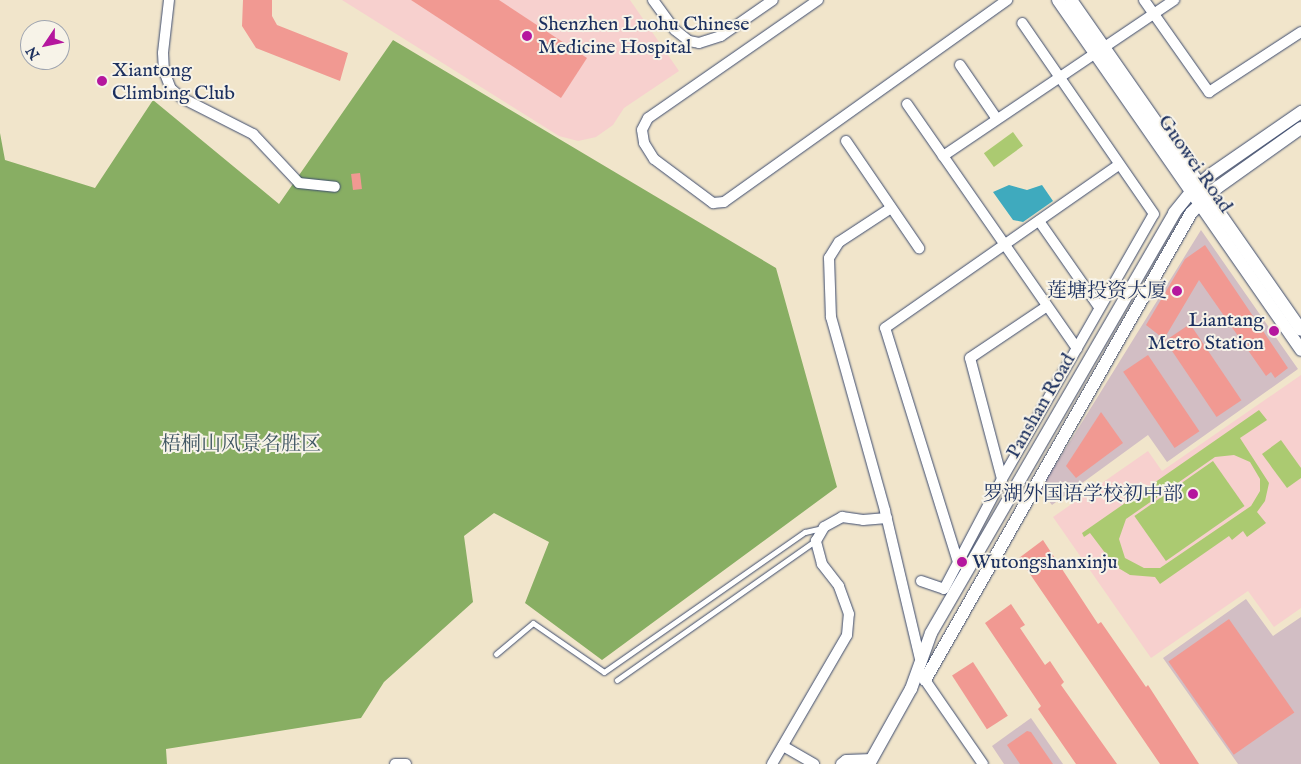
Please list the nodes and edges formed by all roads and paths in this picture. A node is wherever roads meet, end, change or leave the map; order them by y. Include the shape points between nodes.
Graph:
1 (169, 0) edge
2 (653, 0) edge
3 (773, 0) edge
4 (818, 0) edge
5 (1007, 0) edge
6 (1058, 0) edge
7 (1071, 0) edge
8 (1144, 0) edge
9 (1174, 0) edge
10 (1154, 14) junction
11 (1022, 23) dead end
12 (1301, 32) edge
13 (1100, 50) junction
14 (960, 65) dead end
15 (1059, 77) junction
16 (907, 104) dead end
17 (1301, 112) edge
18 (997, 119) junction
19 (1301, 128) edge
20 (846, 141) dead end
21 (943, 156) junction
22 (1120, 165) junction
23 (335, 187) dead end
24 (1195, 188) junction
25 (1203, 200) junction
26 (891, 208) junction
27 (1040, 221) junction
28 (1004, 245) junction
29 (919, 248) dead end
30 (1046, 307) junction
31 (1099, 307) junction
32 (1301, 330) edge
33 (1077, 349) junction
34 (1301, 350) edge
35 (1002, 479) junction
36 (887, 518) junction
37 (824, 527) junction
38 (816, 541) junction
39 (958, 562) junction
40 (921, 581) dead end
41 (496, 654) dead end
42 (921, 663) junction
43 (617, 680) dead end
44 (924, 680) joint
45 (783, 746) junction
46 (871, 761) edge
47 (395, 764) edge
48 (406, 764) edge
49 (772, 764) edge
50 (814, 764) edge
51 (841, 764) edge
52 (983, 764) edge

1 - 23 street via 162,54 171,89 182,98 252,134 298,183
2 - 3 street via 675,30 689,41 699,43 721,36
4 - 5 street via 648,118 642,130 644,143 654,159 713,203 724,202
6 - 13 street, Guowei Road
7 - 13 street, Guowei Road
8 - 10 street
9 - 10 street
10 - 12 street via 1209,92
10 - 13 street
11 - 15 street
13 - 15 street
13 - 24 street, Guowei Road
14 - 18 street
15 - 18 street
15 - 22 street
16 - 21 street
17 - 24 street, Panshan Road
18 - 21 street
19 - 25 street, Panshan Road
20 - 26 street
21 - 28 street
22 - 27 street
22 - 31 street via 1154,214
24 - 25 street, Guowei Road
24 - 42 street, Panshan Road via 1174,213 932,633
25 - 32 street, Guowei Road
25 - 34 street, Guowei Road
25 - 44 street, Panshan Road via 1185,221
26 - 29 street
26 - 36 street via 840,242 829,258 832,317
27 - 28 street
27 - 31 street
28 - 30 street
28 - 39 street via 885,328
30 - 33 street
30 - 35 street via 970,358
31 - 33 street
33 - 35 street
35 - 39 street
36 - 37 street via 864,520 842,517
36 - 42 street
37 - 38 street
37 - 41 lane via 805,532 604,672 534,623
38 - 43 lane
38 - 45 street via 822,564 839,586 849,614 847,635
39 - 40 street via 944,589
42 - 46 street, Panshan Road via 911,689
44 - 52 street
45 - 49 street
45 - 50 street
46 - 51 street via 846,760
47 - 48 street

